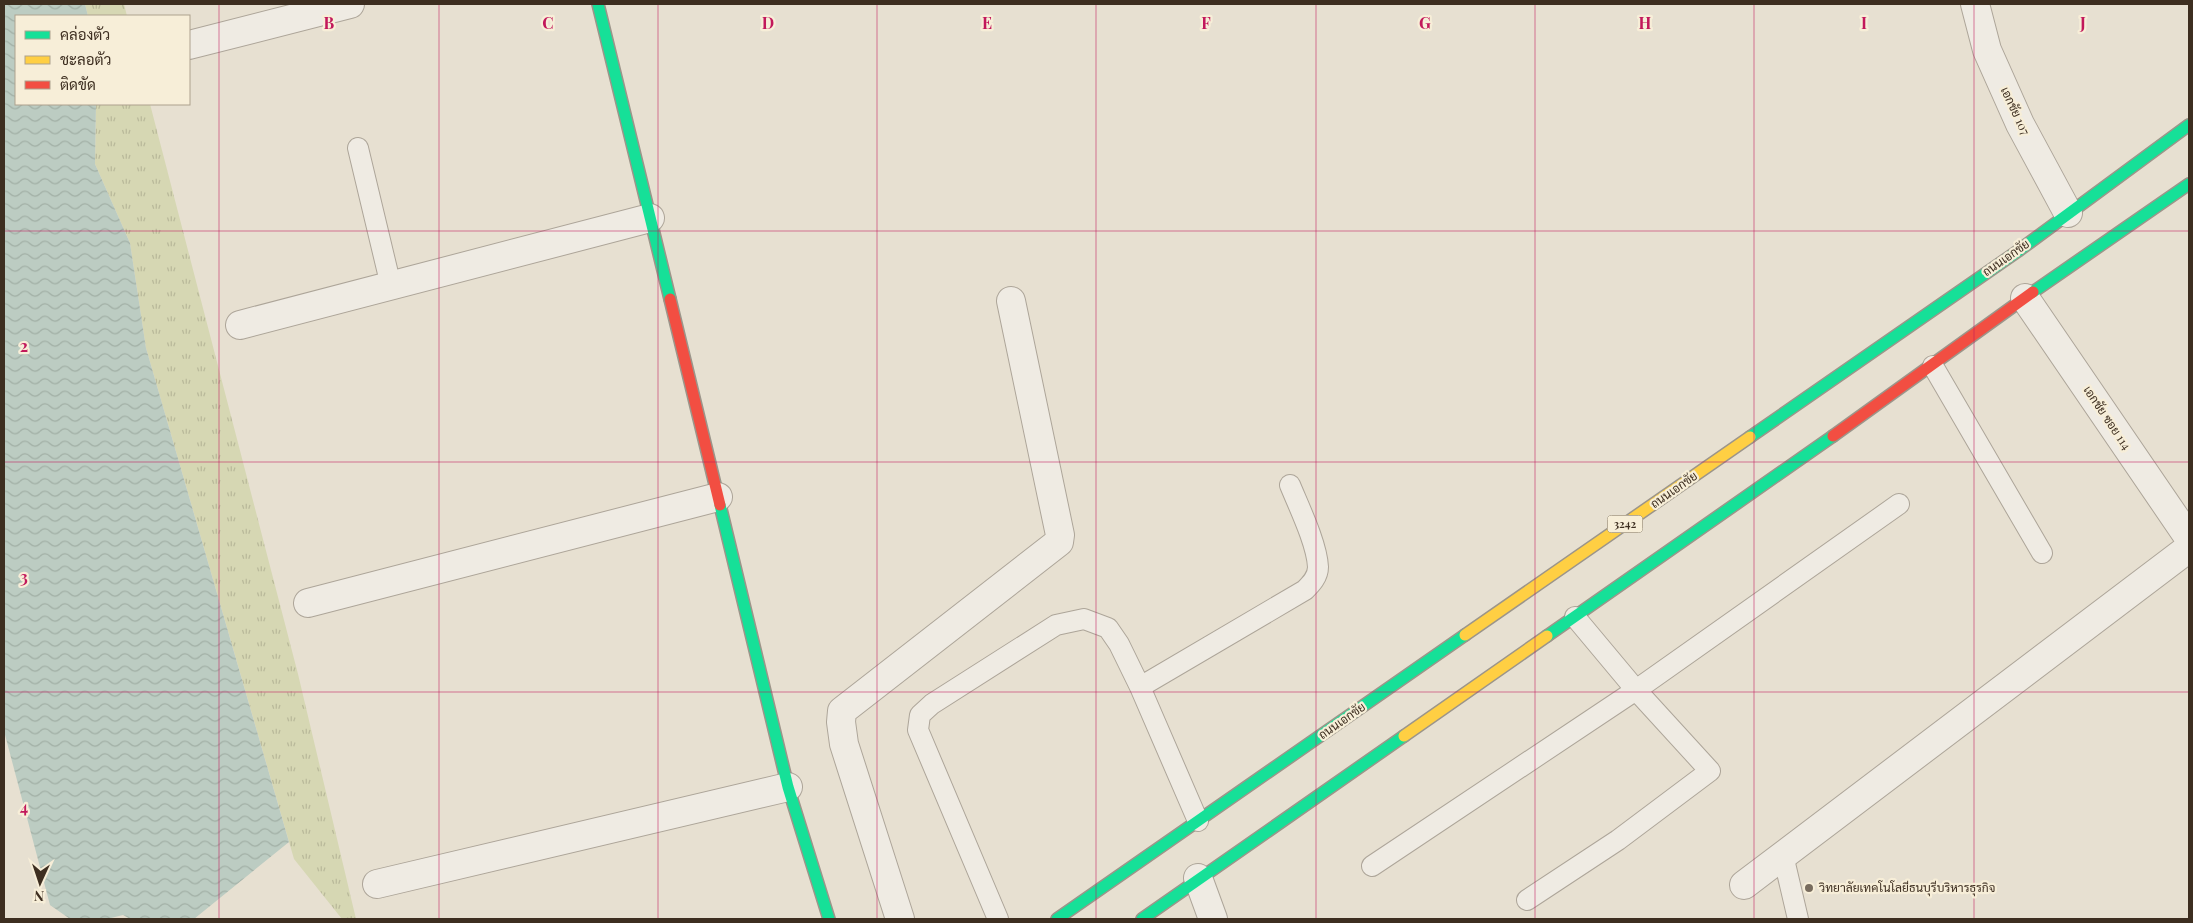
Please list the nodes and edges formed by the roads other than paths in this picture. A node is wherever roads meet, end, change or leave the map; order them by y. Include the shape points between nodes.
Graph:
1 (350, 4) edge
2 (598, 4) edge
3 (1975, 4) edge
4 (190, 45) edge
5 (2189, 125) edge
6 (358, 148) dead end
7 (2189, 184) edge
8 (2068, 213) junction
9 (650, 218) junction
10 (391, 286) junction
11 (2025, 298) junction
12 (1011, 302) dead end
13 (240, 325) dead end
14 (1933, 366) junction
15 (1290, 485) dead end
16 (718, 497) junction
17 (1899, 504) dead end
18 (2189, 538) edge
19 (2189, 548) edge
20 (2042, 553) dead end
21 (308, 603) dead end
22 (1575, 617) junction
23 (1140, 687) junction
24 (1636, 690) junction
25 (788, 787) junction
26 (1198, 821) junction
27 (1782, 855) junction
28 (1372, 866) dead end
29 (1198, 878) junction
30 (377, 884) dead end
31 (1744, 885) dead end
32 (1527, 900) dead end
33 (829, 919) edge
34 (900, 919) edge
35 (998, 919) edge
36 (1057, 919) edge
37 (1142, 919) edge
38 (1213, 919) edge
39 (1798, 919) edge

1 - 4 street
2 - 9 main road
3 - 8 street, เอกชัย 107 via 1987,50 2020,124
5 - 8 main road, ถนนเอกชัย / 3242
6 - 10 lane
7 - 11 main road
8 - 26 main road, ถนนเอกชัย / 3242
9 - 10 street
9 - 16 main road
10 - 13 street
11 - 14 main road
11 - 18 street, เอกชัย ซอย 114
12 - 34 street via 1059,527 1059,542 842,711 841,716 844,744
14 - 20 lane
14 - 22 main road
15 - 23 lane via 1318,568 1314,581 1305,590
16 - 21 street
16 - 25 main road
17 - 24 lane
19 - 27 street
22 - 24 lane
22 - 29 main road
23 - 26 lane
23 - 35 lane via 1108,628 1084,619 1056,625 932,704 920,715 918,730
24 - 28 lane
24 - 32 lane via 1710,771 1618,840
25 - 30 street
25 - 33 main road
26 - 36 main road, ถนนเอกชัย / 3242
27 - 31 street
27 - 39 lane
29 - 37 main road
29 - 38 street

